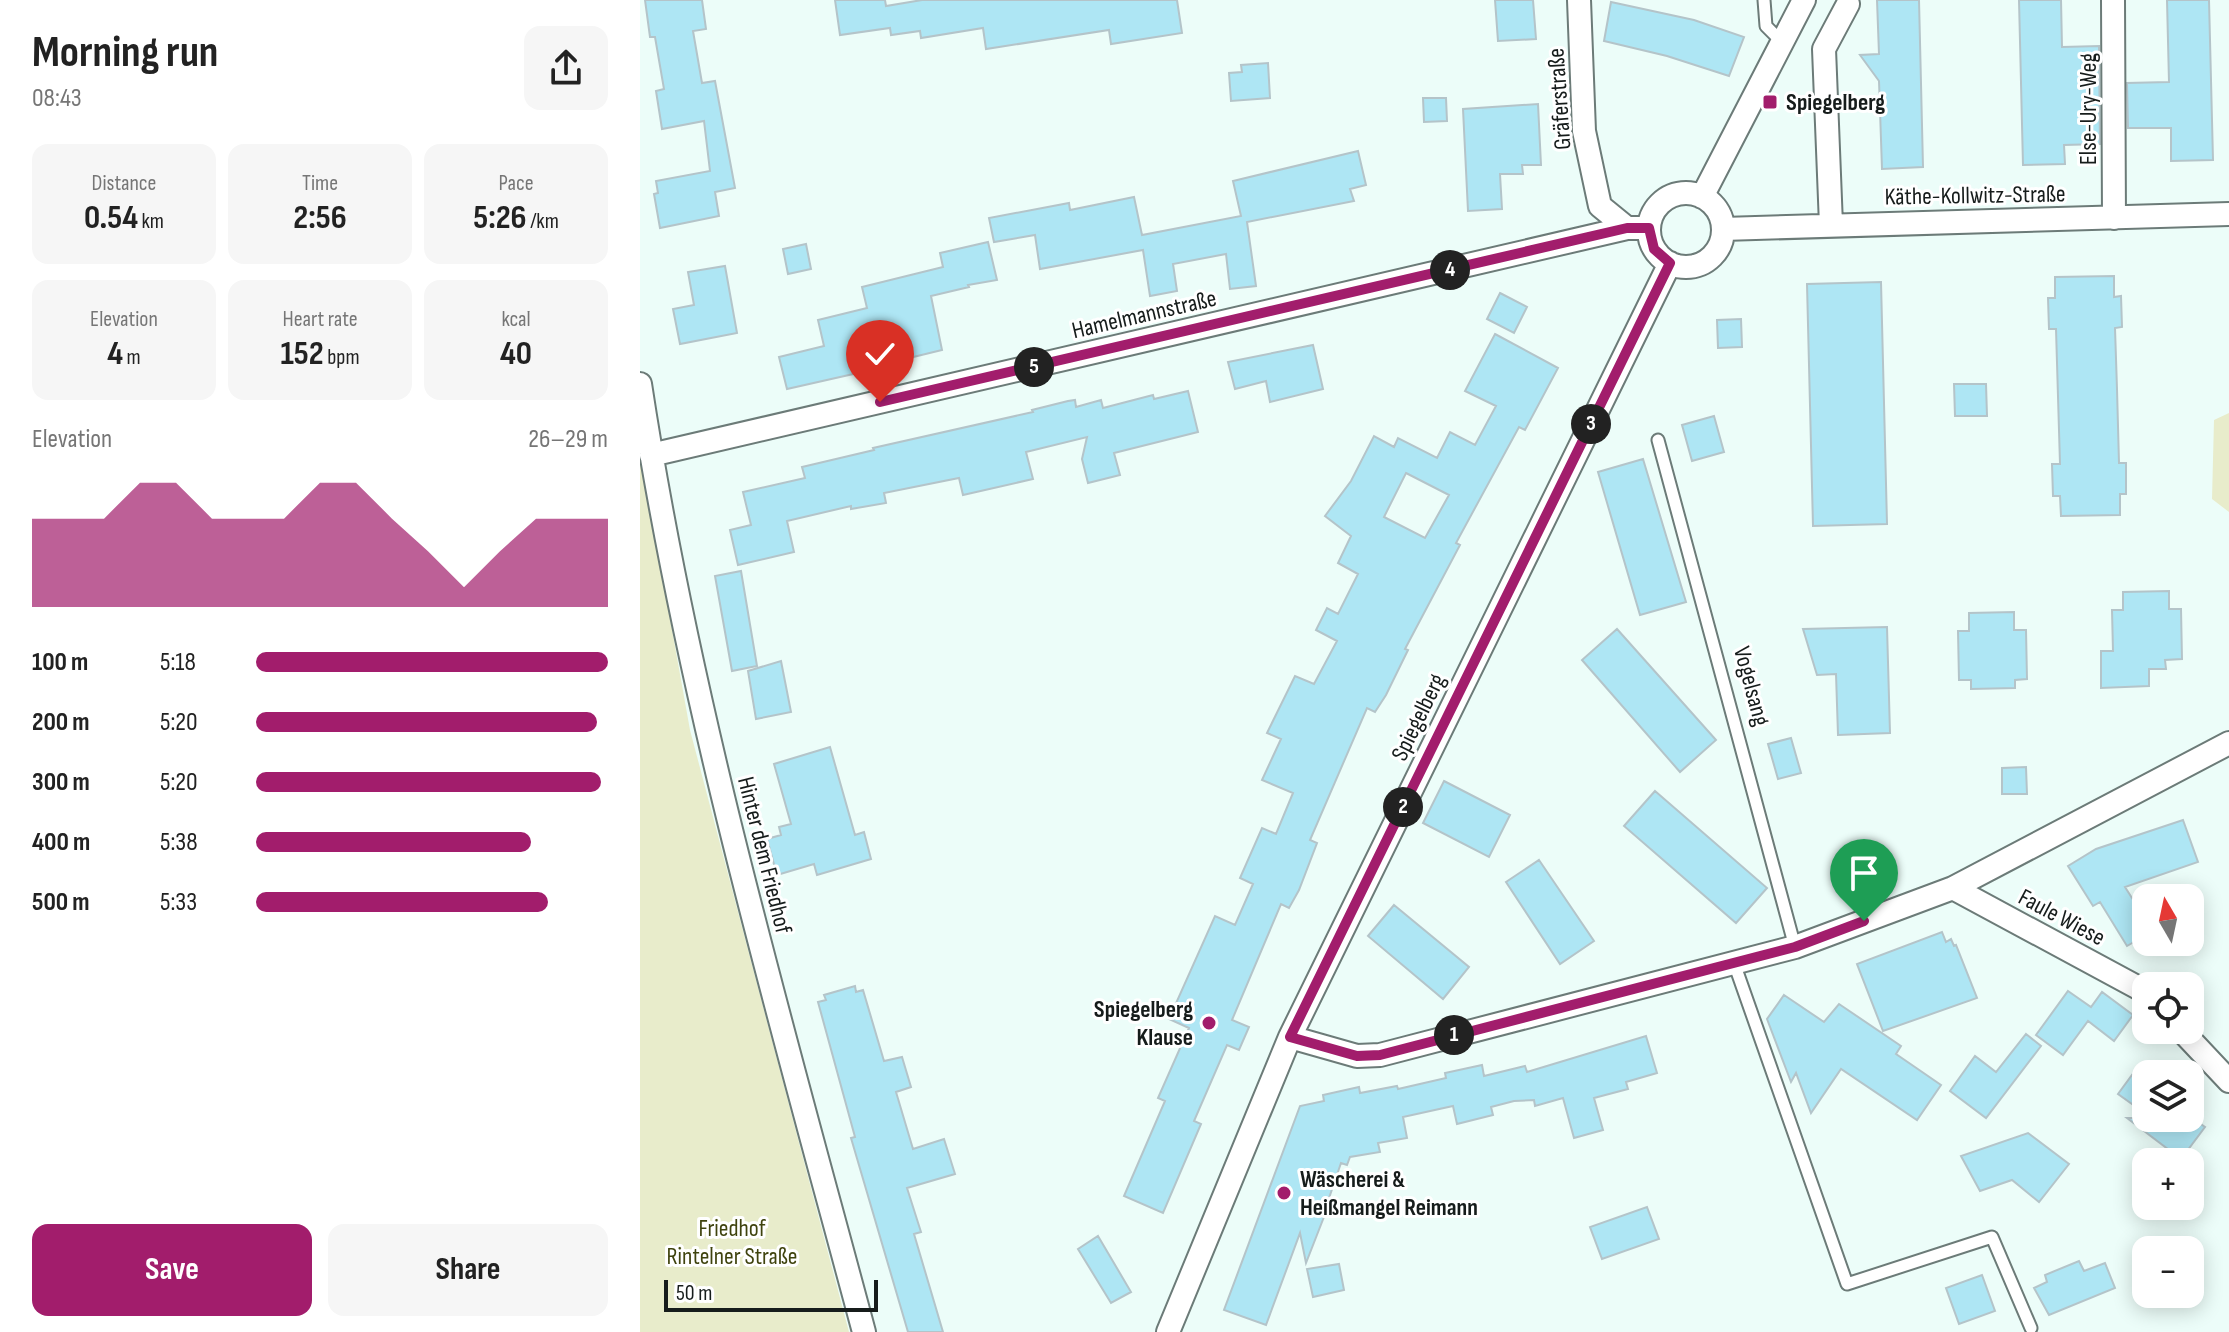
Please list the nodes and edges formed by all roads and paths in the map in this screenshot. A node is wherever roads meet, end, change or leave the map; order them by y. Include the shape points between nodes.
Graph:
1 (1579, 0) edge
2 (1764, 0) edge
3 (1804, 0) edge
4 (2113, 0) edge
5 (1848, 4) dead end
6 (1782, 42) junction
7 (1702, 197) junction
8 (2229, 214) edge
9 (2114, 218) junction
10 (1831, 225) junction
11 (1638, 228) junction
12 (1723, 229) junction
13 (1670, 263) junction
14 (640, 384) edge
15 (1658, 440) dead end
16 (651, 455) junction
17 (2229, 743) edge
18 (1953, 888) junction
19 (1795, 947) junction
20 (1734, 963) junction
21 (2132, 984) edge
22 (1290, 1037) junction
23 (2194, 1044) edge
24 (2229, 1081) edge
25 (2031, 1328) dead end
26 (864, 1332) edge
27 (1168, 1332) edge

1 - 11 street, Gräferstraße via 1584,131 1600,206
2 - 6 lane via 1766,26
3 - 6 street
4 - 9 street, Else-Ury-Weg
5 - 10 street via 1824,49
6 - 7 street
7 - 11 street via 1691,193 1667,198
7 - 12 street via 1714,205
8 - 9 street, Käthe-Kollwitz-Straße
9 - 10 street, Käthe-Kollwitz-Straße
10 - 12 street, Käthe-Kollwitz-Straße
11 - 13 street
11 - 16 street, Hamelmannstraße
12 - 13 street via 1711,258 1684,267
13 - 22 street, Spiegelberg
14 - 16 street, Hinter dem Friedhof
15 - 19 lane, Vogelsang
16 - 26 street, Hinter dem Friedhof via 727,818
17 - 18 street
18 - 19 street
18 - 21 street, Faule Wiese
19 - 20 street
20 - 22 street via 1380,1055 1357,1056
20 - 25 lane via 1847,1284 1992,1237
22 - 27 street, Spiegelberg
23 - 24 street

